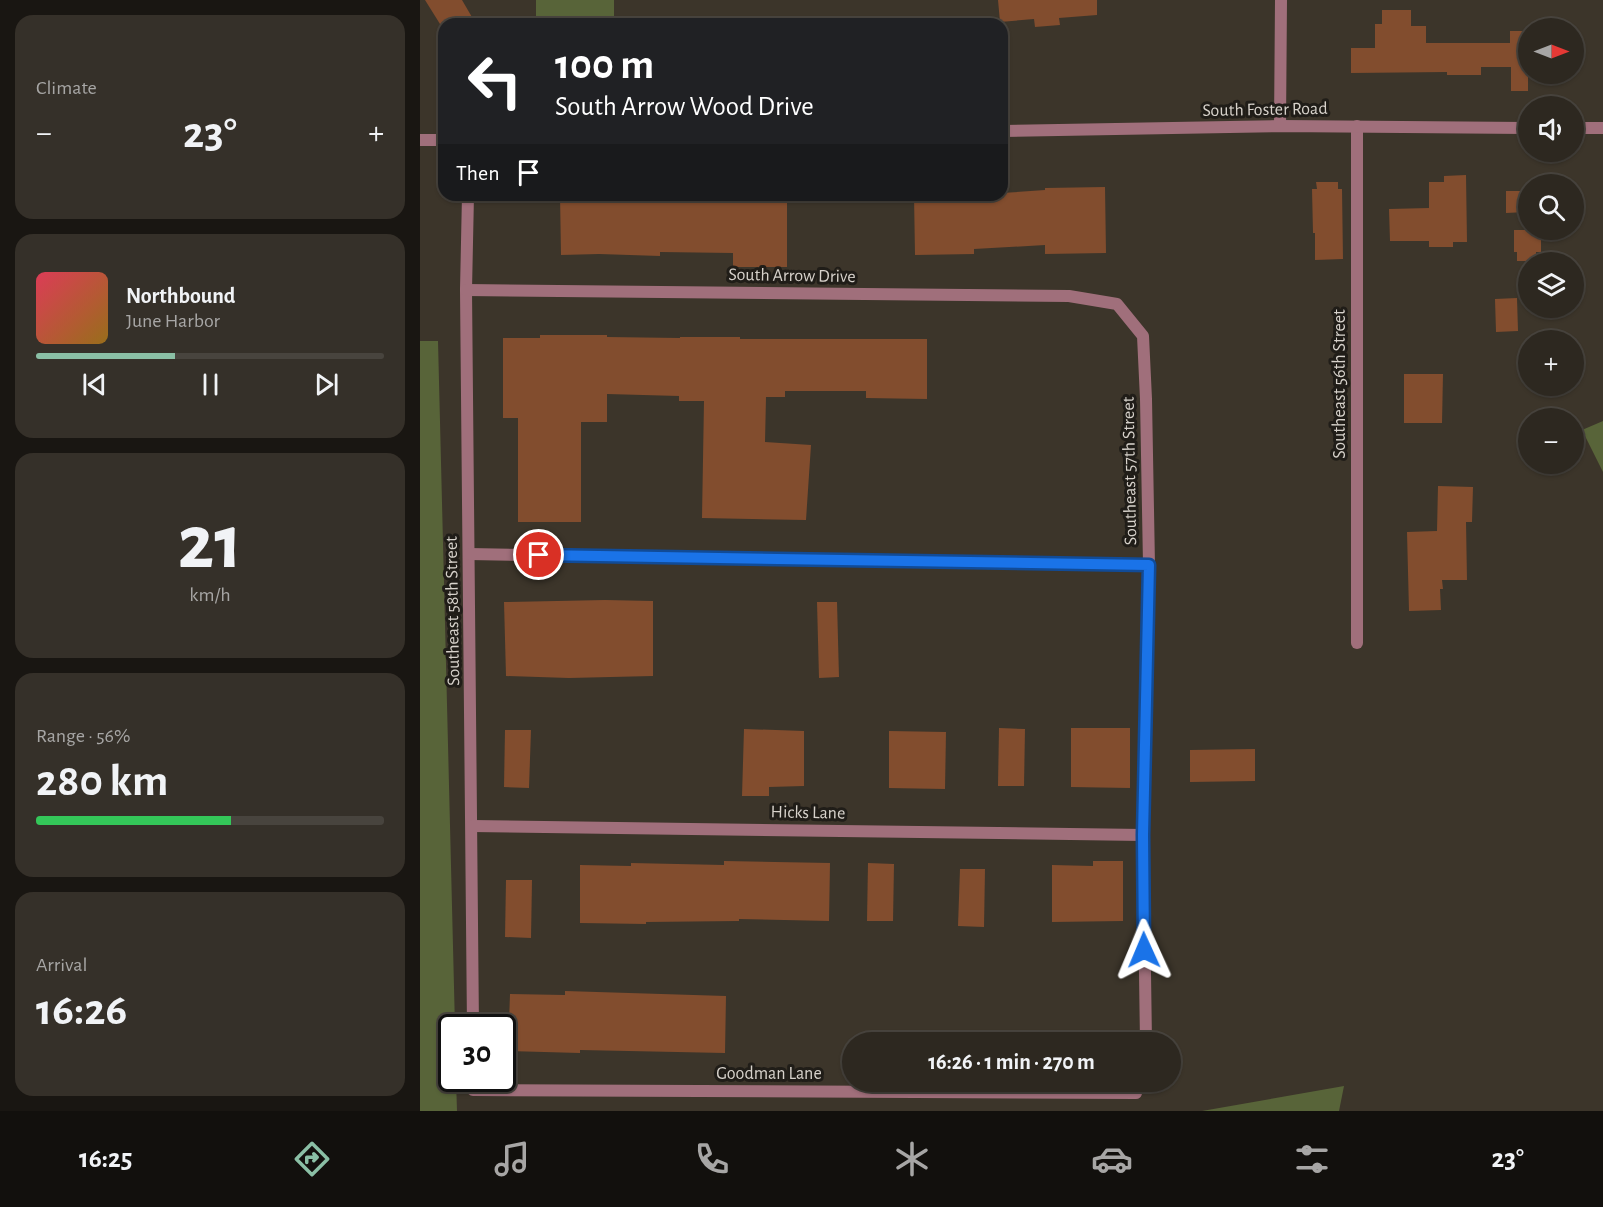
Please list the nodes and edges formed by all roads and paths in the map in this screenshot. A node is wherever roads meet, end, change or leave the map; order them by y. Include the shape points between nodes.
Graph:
1 (1281, 0) edge
2 (1280, 126) junction
3 (1358, 126) junction
4 (1518, 128) edge
5 (1584, 128) edge
6 (1603, 128) edge
7 (1008, 131) edge
8 (420, 140) edge
9 (438, 140) edge
10 (468, 201) edge
11 (466, 290) junction
12 (1117, 304) joint
13 (469, 554) junction
14 (1149, 565) junction
15 (1358, 643) dead end
16 (472, 826) junction
17 (1143, 835) junction
18 (473, 1014) edge
19 (1146, 1032) edge
20 (516, 1084) edge
21 (842, 1086) edge

1 - 2 street
2 - 3 street, South Foster Road
2 - 7 street, South Foster Road
3 - 4 street, South Foster Road
3 - 15 street, Southeast 56th Street
5 - 6 street
8 - 9 street
10 - 11 street, Southeast 58th Street
11 - 12 street, South Arrow Drive via 1069,296
11 - 13 street, Southeast 58th Street
12 - 14 street, Southeast 57th Street via 1143,336
13 - 14 street
13 - 16 street, Southeast 58th Street
14 - 17 street, Southeast 57th Street
16 - 17 street, Hicks Lane
16 - 18 street, Southeast 58th Street
17 - 19 street, Southeast 57th Street
20 - 21 street, Goodman Lane

